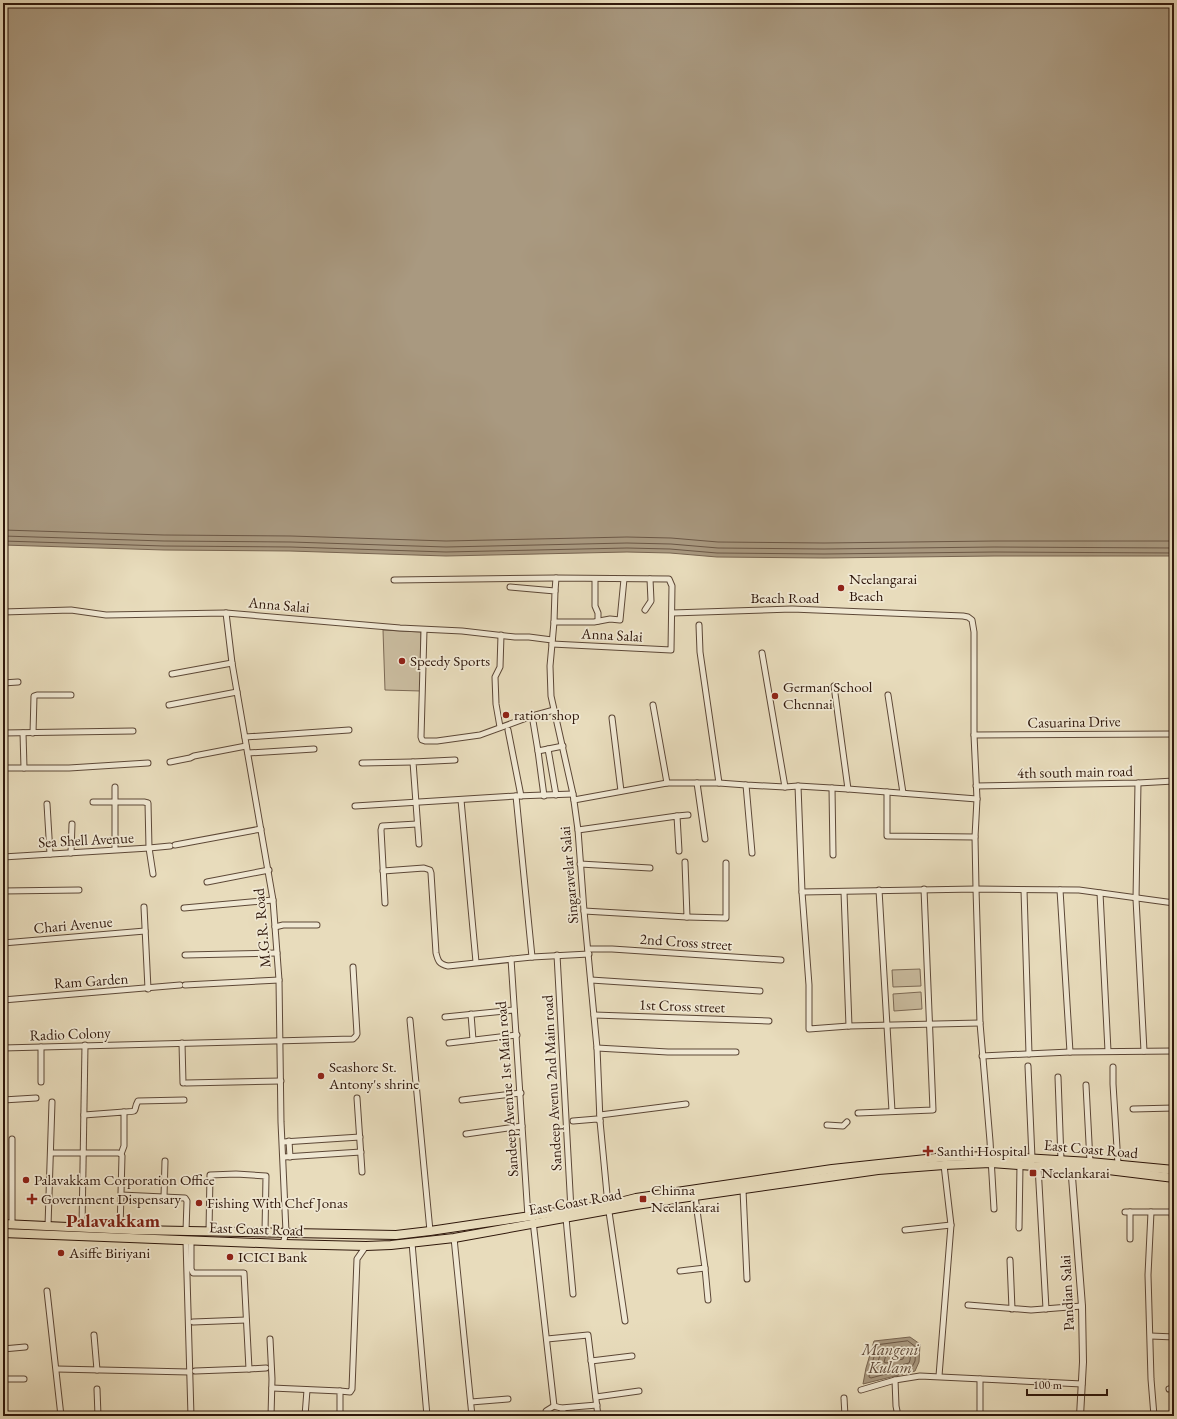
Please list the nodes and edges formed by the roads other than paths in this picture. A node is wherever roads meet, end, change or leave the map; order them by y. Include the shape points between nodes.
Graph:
1 (556, 578) junction
2 (595, 579) junction
3 (624, 579) junction
4 (650, 579) junction
5 (394, 580) dead end
6 (510, 587) dead end
7 (554, 591) junction
8 (645, 610) dead end
9 (3, 612) edge
10 (672, 612) junction
11 (226, 613) junction
12 (598, 621) junction
13 (554, 622) junction
14 (699, 625) dead end
15 (424, 630) junction
16 (501, 635) junction
17 (552, 642) junction
18 (762, 653) dead end
19 (232, 663) junction
20 (172, 674) dead end
21 (18, 682) dead end
22 (3, 684) edge
23 (834, 686) dead end
24 (237, 692) junction
25 (71, 695) dead end
26 (888, 695) dead end
27 (169, 705) dead end
28 (653, 705) dead end
29 (554, 710) junction
30 (612, 718) dead end
31 (532, 721) dead end
32 (500, 727) junction
33 (349, 730) dead end
34 (508, 730) dead end
35 (133, 732) dead end
36 (3, 733) edge
37 (23, 733) junction
38 (33, 733) junction
39 (1174, 734) edge
40 (974, 735) junction
41 (245, 737) junction
42 (246, 746) junction
43 (563, 746) junction
44 (314, 749) dead end
45 (548, 749) junction
46 (538, 751) junction
47 (248, 753) junction
48 (455, 760) dead end
49 (170, 762) dead end
50 (413, 762) junction
51 (148, 763) dead end
52 (362, 763) dead end
53 (3, 768) edge
54 (24, 768) junction
55 (1174, 781) edge
56 (697, 783) junction
57 (720, 783) junction
58 (1138, 783) junction
59 (666, 784) junction
60 (746, 785) junction
61 (798, 786) junction
62 (976, 786) junction
63 (115, 787) dead end
64 (785, 787) junction
65 (832, 788) junction
66 (848, 789) junction
67 (621, 792) junction
68 (887, 792) junction
69 (903, 793) junction
70 (556, 795) junction
71 (519, 796) junction
72 (544, 796) junction
73 (573, 797) junction
74 (977, 799) junction
75 (461, 800) junction
76 (93, 802) dead end
77 (115, 802) junction
78 (416, 802) junction
79 (47, 804) dead end
80 (355, 806) dead end
81 (688, 815) dead end
82 (677, 816) junction
83 (72, 824) dead end
84 (417, 824) junction
85 (261, 829) junction
86 (578, 830) junction
87 (975, 837) junction
88 (705, 839) dead end
89 (419, 844) dead end
90 (149, 848) junction
91 (115, 850) junction
92 (679, 851) dead end
93 (71, 853) junction
94 (752, 853) dead end
95 (50, 854) junction
96 (833, 855) dead end
97 (3, 856) edge
98 (685, 862) dead end
99 (726, 863) dead end
100 (580, 864) junction
101 (650, 868) dead end
102 (268, 870) junction
103 (383, 871) junction
104 (153, 874) dead end
105 (207, 882) dead end
106 (924, 889) junction
107 (976, 889) junction
108 (79, 890) dead end
109 (879, 890) junction
110 (1024, 890) junction
111 (1060, 890) junction
112 (3, 891) edge
113 (802, 892) junction
114 (844, 892) junction
115 (1100, 894) junction
116 (1136, 899) junction
117 (273, 900) junction
118 (385, 903) dead end
119 (1174, 903) edge
120 (144, 907) dead end
121 (184, 908) dead end
122 (584, 911) junction
123 (687, 917) junction
124 (317, 925) dead end
125 (275, 927) junction
126 (145, 931) junction
127 (3, 943) edge
128 (589, 952) junction
129 (277, 953) junction
130 (185, 955) dead end
131 (557, 955) junction
132 (532, 957) junction
133 (512, 959) junction
134 (781, 960) dead end
135 (476, 962) junction
136 (353, 967) dead end
137 (279, 980) junction
138 (591, 980) junction
139 (148, 989) junction
140 (760, 991) dead end
141 (3, 1000) edge
142 (514, 1010) junction
143 (471, 1014) junction
144 (594, 1015) junction
145 (445, 1017) dead end
146 (410, 1020) dead end
147 (769, 1021) dead end
148 (980, 1023) junction
149 (930, 1025) junction
150 (849, 1026) junction
151 (887, 1026) junction
152 (516, 1035) junction
153 (280, 1040) junction
154 (473, 1040) junction
155 (182, 1043) junction
156 (450, 1043) dead end
157 (85, 1045) junction
158 (41, 1047) junction
159 (3, 1048) edge
160 (597, 1048) junction
161 (1108, 1051) junction
162 (1144, 1051) junction
163 (1174, 1051) edge
164 (736, 1052) dead end
165 (1070, 1052) junction
166 (1029, 1054) junction
167 (982, 1056) junction
168 (1028, 1066) dead end
169 (1114, 1067) dead end
170 (1058, 1078) dead end
171 (281, 1081) junction
172 (41, 1082) dead end
173 (1086, 1085) dead end
174 (521, 1093) junction
175 (36, 1098) dead end
176 (357, 1098) dead end
177 (3, 1100) edge
178 (184, 1100) dead end
179 (462, 1100) dead end
180 (52, 1102) dead end
181 (686, 1104) dead end
182 (1174, 1108) edge
183 (1133, 1109) dead end
184 (892, 1111) junction
185 (124, 1112) junction
186 (858, 1113) dead end
187 (84, 1115) junction
188 (600, 1115) junction
189 (600, 1121) junction
190 (573, 1122) dead end
191 (847, 1122) dead end
192 (827, 1125) dead end
193 (522, 1126) junction
194 (466, 1134) dead end
195 (360, 1137) junction
196 (12, 1139) dead end
197 (286, 1141) junction
198 (360, 1152) junction
199 (51, 1153) junction
200 (84, 1153) junction
201 (121, 1154) junction
202 (284, 1157) junction
203 (290, 1157) junction
204 (1032, 1158) junction
205 (991, 1160) junction
206 (1061, 1160) junction
207 (165, 1161) dead end
208 (1090, 1162) junction
209 (1071, 1164) junction
210 (1118, 1164) junction
211 (944, 1165) junction
212 (1020, 1165) junction
213 (1038, 1166) junction
214 (1174, 1170) edge
215 (362, 1172) dead end
216 (1174, 1178) edge
217 (743, 1190) junction
218 (121, 1195) junction
219 (695, 1196) junction
220 (164, 1197) junction
221 (609, 1208) junction
222 (994, 1209) dead end
223 (571, 1210) junction
224 (1152, 1212) junction
225 (1173, 1212) edge
226 (566, 1218) junction
227 (531, 1219) junction
228 (3, 1224) edge
229 (12, 1225) junction
230 (951, 1225) junction
231 (48, 1226) junction
232 (82, 1227) junction
233 (1019, 1228) dead end
234 (120, 1230) junction
235 (905, 1230) dead end
236 (186, 1231) junction
237 (209, 1231) junction
238 (430, 1231) junction
239 (265, 1232) junction
240 (286, 1232) junction
241 (3, 1233) edge
242 (454, 1238) junction
243 (1130, 1239) dead end
244 (188, 1241) junction
245 (412, 1243) junction
246 (283, 1244) junction
247 (366, 1246) junction
248 (1174, 1246) edge
249 (1010, 1260) dead end
250 (705, 1268) junction
251 (680, 1271) dead end
252 (747, 1279) dead end
253 (48, 1292) dead end
254 (572, 1294) dead end
255 (708, 1300) dead end
256 (968, 1306) dead end
257 (1082, 1306) junction
258 (1012, 1309) junction
259 (1046, 1310) junction
260 (246, 1320) junction
261 (625, 1321) dead end
262 (193, 1322) dead end
263 (94, 1335) dead end
264 (1151, 1336) junction
265 (1174, 1337) edge
266 (270, 1339) dead end
267 (547, 1339) junction
268 (25, 1347) dead end
269 (3, 1349) edge
270 (632, 1356) dead end
271 (591, 1361) junction
272 (266, 1368) dead end
273 (56, 1369) junction
274 (249, 1369) junction
275 (97, 1370) junction
276 (192, 1371) junction
277 (939, 1376) junction
278 (3, 1379) edge
279 (24, 1379) dead end
280 (980, 1379) junction
281 (895, 1380) junction
282 (1082, 1384) junction
283 (272, 1388) junction
284 (97, 1389) dead end
285 (307, 1390) junction
286 (862, 1390) dead end
287 (340, 1391) junction
288 (639, 1391) dead end
289 (596, 1397) junction
290 (844, 1398) dead end
291 (508, 1399) dead end
292 (471, 1402) junction
293 (597, 1405) junction
294 (554, 1406) junction
295 (561, 1408) junction
296 (61, 1416) edge
297 (98, 1416) edge
298 (191, 1416) edge
299 (271, 1416) edge
300 (305, 1416) edge
301 (340, 1416) edge
302 (427, 1416) edge
303 (472, 1416) edge
304 (546, 1416) edge
305 (566, 1416) edge
306 (598, 1416) edge
307 (845, 1416) edge
308 (898, 1416) edge
309 (980, 1416) edge
310 (1080, 1416) edge
311 (1154, 1416) edge

1 - 2 street
1 - 5 street
1 - 7 street, Singaravelar Salai
2 - 3 street
2 - 12 street
3 - 4 street
3 - 12 street via 621,619
4 - 8 street via 651,601
4 - 10 street via 669,579 672,586
6 - 7 street
7 - 13 street, Singaravelar Salai
9 - 11 street, Anna Salai via 72,610 106,615
10 - 17 street, Anna Salai via 671,650
10 - 40 street, Beach Road via 809,609 968,617 972,620 974,629
11 - 15 street, Anna Salai
11 - 19 street, M.G.R. Road
12 - 13 street
13 - 17 street, Singaravelar Salai
14 - 57 street via 700,652
15 - 16 street, Anna Salai
15 - 32 street via 422,740 438,741 480,735
16 - 17 street, Anna Salai
16 - 32 street via 500,667 495,677
17 - 29 street, Singaravelar Salai via 550,681
18 - 64 street
19 - 20 street
19 - 24 street, M.G.R. Road
21 - 22 street
23 - 66 street
24 - 27 street
24 - 41 street, M.G.R. Road
25 - 38 street via 34,696
26 - 69 street
28 - 59 street
29 - 32 street
29 - 43 street, Singaravelar Salai
30 - 67 street
31 - 46 street
33 - 41 street
34 - 71 street
35 - 38 street
36 - 37 street
37 - 38 street
37 - 54 street
39 - 40 street, Casuarina Drive
40 - 62 street
41 - 42 street, M.G.R. Road
42 - 47 street, M.G.R. Road
42 - 49 street
43 - 45 street
43 - 73 street, Singaravelar Salai
44 - 47 street
45 - 46 street
45 - 70 street
46 - 72 street
47 - 85 street, M.G.R. Road
48 - 50 street
50 - 52 street
50 - 78 street
51 - 54 street
53 - 54 street
55 - 58 street, 4th south main road
56 - 57 street
56 - 59 street
56 - 88 street
57 - 60 street
58 - 62 street, 4th south main road
58 - 116 street
59 - 67 street
60 - 64 street
60 - 94 street
61 - 64 street
61 - 65 street
61 - 113 street
62 - 74 street
63 - 77 street
65 - 66 street
65 - 96 street
66 - 68 street
67 - 73 street
68 - 69 street
68 - 87 street via 887,836
69 - 74 street
70 - 72 street
70 - 73 street
71 - 72 street
71 - 75 street
71 - 132 street
73 - 86 street, Singaravelar Salai
74 - 87 street
75 - 78 street
75 - 135 street
76 - 77 street
77 - 90 street, Sea Shell Avenue via 148,803
77 - 91 street
78 - 80 street
78 - 84 street
79 - 95 street
81 - 82 street
82 - 86 street
82 - 92 street
83 - 93 street
84 - 89 street
84 - 103 street via 382,826
85 - 90 street
85 - 102 street, M.G.R. Road
86 - 100 street, Singaravelar Salai
87 - 107 street
90 - 91 street, Sea Shell Avenue
90 - 104 street
91 - 93 street, Sea Shell Avenue
93 - 95 street, Sea Shell Avenue
95 - 97 street, Sea Shell Avenue
98 - 123 street
99 - 123 street via 726,918
100 - 101 street
100 - 122 street, Singaravelar Salai
102 - 105 street
102 - 117 street, M.G.R. Road
103 - 118 street
103 - 135 street, 2nd Cross street via 424,868 430,870 436,953 439,962 448,966
106 - 107 street
106 - 109 street
106 - 149 street
107 - 110 street
107 - 148 street
108 - 112 street
109 - 114 street
109 - 151 street
110 - 111 street
110 - 166 street
111 - 115 street
111 - 165 street
113 - 114 street
113 - 150 street via 809,985 809,1029
114 - 150 street
115 - 116 street
115 - 161 street
116 - 119 street
116 - 162 street
117 - 121 street
117 - 125 street, M.G.R. Road
120 - 126 street
122 - 123 street
122 - 128 street, Singaravelar Salai
124 - 125 street
125 - 129 street, M.G.R. Road
126 - 127 street, Chari Avenue
126 - 139 street
128 - 131 street, 2nd Cross street
128 - 134 street, 2nd Cross street via 612,949
128 - 138 street, Singaravelar Salai
129 - 130 street
129 - 137 street, M.G.R. Road
131 - 132 street, 2nd Cross street
131 - 223 street, Sandeep Avenu 2nd Main road
132 - 133 street, 2nd Cross street
133 - 135 street, 2nd Cross street
133 - 142 street, Sandeep Avenue 1st Main road
136 - 153 street, Radio Colony via 357,1034 355,1038
137 - 139 street, Ram Garden
137 - 153 street, M.G.R. Road
138 - 140 street
138 - 144 street, Singaravelar Salai
139 - 141 street, Ram Garden
142 - 143 street
142 - 152 street, Sandeep Avenue 1st Main road
143 - 145 street
143 - 154 street
144 - 147 street, 1st Cross street
144 - 160 street, Singaravelar Salai
146 - 238 street
148 - 149 street
148 - 167 street
149 - 151 street
149 - 184 street via 934,1110
150 - 151 street
151 - 184 street
152 - 154 street
152 - 174 street, Sandeep Avenue 1st Main road
153 - 155 street, Radio Colony
153 - 171 street, M.G.R. Road
154 - 156 street
155 - 157 street, Radio Colony
155 - 171 street via 185,1083
157 - 158 street, Radio Colony
157 - 187 street
158 - 159 street, Radio Colony
158 - 172 street
160 - 164 street
160 - 188 street, Singaravelar Salai
161 - 162 street
161 - 165 street
162 - 163 street
165 - 166 street
166 - 167 street
167 - 205 street
168 - 204 street
169 - 210 street
170 - 206 street
171 - 197 street, M.G.R. Road
173 - 208 street
174 - 179 street
174 - 193 street, Sandeep Avenue 1st Main road
175 - 177 street
176 - 195 street
178 - 185 street via 138,1101 136,1110
180 - 199 street
181 - 188 street
182 - 183 street
184 - 186 street
185 - 187 street
185 - 201 street via 124,1146
187 - 200 street
188 - 189 street, Singaravelar Salai
189 - 190 street via 598,1119
189 - 221 street, Singaravelar Salai
191 - 192 street via 844,1126
193 - 194 street
193 - 227 street, Sandeep Avenue 1st Main road
195 - 197 street
195 - 198 street
196 - 229 street
197 - 202 street, M.G.R. Road
197 - 203 street
198 - 203 street
198 - 215 street
199 - 200 street
199 - 231 street
200 - 201 street
200 - 232 street
201 - 218 street
202 - 203 street
202 - 240 street, M.G.R. Road
204 - 205 main road, East Coast Road
204 - 206 main road, East Coast Road
205 - 211 main road, East Coast Road
205 - 212 main road, East Coast Road
205 - 221 main road, East Coast Road via 938,1158 832,1168 636,1198
205 - 222 street
206 - 209 main road, East Coast Road
207 - 220 street
208 - 209 main road, East Coast Road
208 - 210 main road, East Coast Road
209 - 213 main road, East Coast Road
209 - 216 main road, East Coast Road
209 - 257 street, Pandian Salai
210 - 214 main road, East Coast Road
211 - 217 main road, East Coast Road via 878,1170
211 - 230 street
212 - 213 main road, East Coast Road
212 - 233 street
213 - 259 street
217 - 219 main road, East Coast Road
217 - 252 street
218 - 220 street
218 - 234 street
219 - 221 main road, East Coast Road
219 - 250 street
220 - 236 street via 186,1199
221 - 223 main road, East Coast Road
221 - 226 main road, East Coast Road
221 - 261 street, Singaravelar Salai
223 - 227 main road, East Coast Road
224 - 225 street
224 - 243 street via 1127,1212
224 - 264 street via 1148,1275
225 - 248 street
226 - 227 main road, East Coast Road
226 - 254 street
227 - 238 main road, East Coast Road
227 - 242 main road, East Coast Road
227 - 267 street, Sandeep Avenue 1st Main road
228 - 229 main road, East Coast Road
229 - 231 main road, East Coast Road
230 - 235 street
230 - 277 street
231 - 232 main road, East Coast Road
232 - 234 main road, East Coast Road
234 - 236 main road, East Coast Road
236 - 237 main road, East Coast Road
237 - 239 main road, East Coast Road
237 - 239 street via 210,1175 236,1174 266,1176
238 - 240 main road, East Coast Road via 396,1235
239 - 240 main road, East Coast Road
240 - 246 street, M.G.R. Road
241 - 244 main road, East Coast Road
242 - 245 main road, East Coast Road
242 - 292 street
244 - 246 main road, East Coast Road
244 - 260 street via 193,1272 244,1273
244 - 276 street
245 - 247 main road, East Coast Road
245 - 302 street
246 - 247 main road, East Coast Road
247 - 287 street via 357,1259 352,1388 350,1392
249 - 258 street
250 - 251 street
250 - 255 street
253 - 273 street
256 - 258 street
257 - 259 street
257 - 282 street, Pandian Salai
258 - 259 street
260 - 262 street
260 - 274 street
263 - 275 street
264 - 265 street
264 - 311 street
266 - 283 street
267 - 271 street via 588,1335
267 - 294 street, Sandeep Avenue 1st Main road
268 - 269 street
270 - 271 street
271 - 289 street
272 - 274 street
273 - 275 street
273 - 296 street
274 - 276 street
275 - 276 street
276 - 298 street
277 - 280 street
277 - 281 street via 913,1376
278 - 279 street
280 - 282 street
280 - 309 street
281 - 286 street
281 - 308 street
282 - 310 street, Pandian Salai
283 - 285 street
283 - 299 street
284 - 297 street
285 - 287 street
285 - 300 street
287 - 301 street
288 - 289 street
289 - 293 street
290 - 307 street
291 - 292 street
292 - 303 street
293 - 295 street
293 - 306 street
294 - 295 street
294 - 304 street via 546,1411
295 - 305 street

